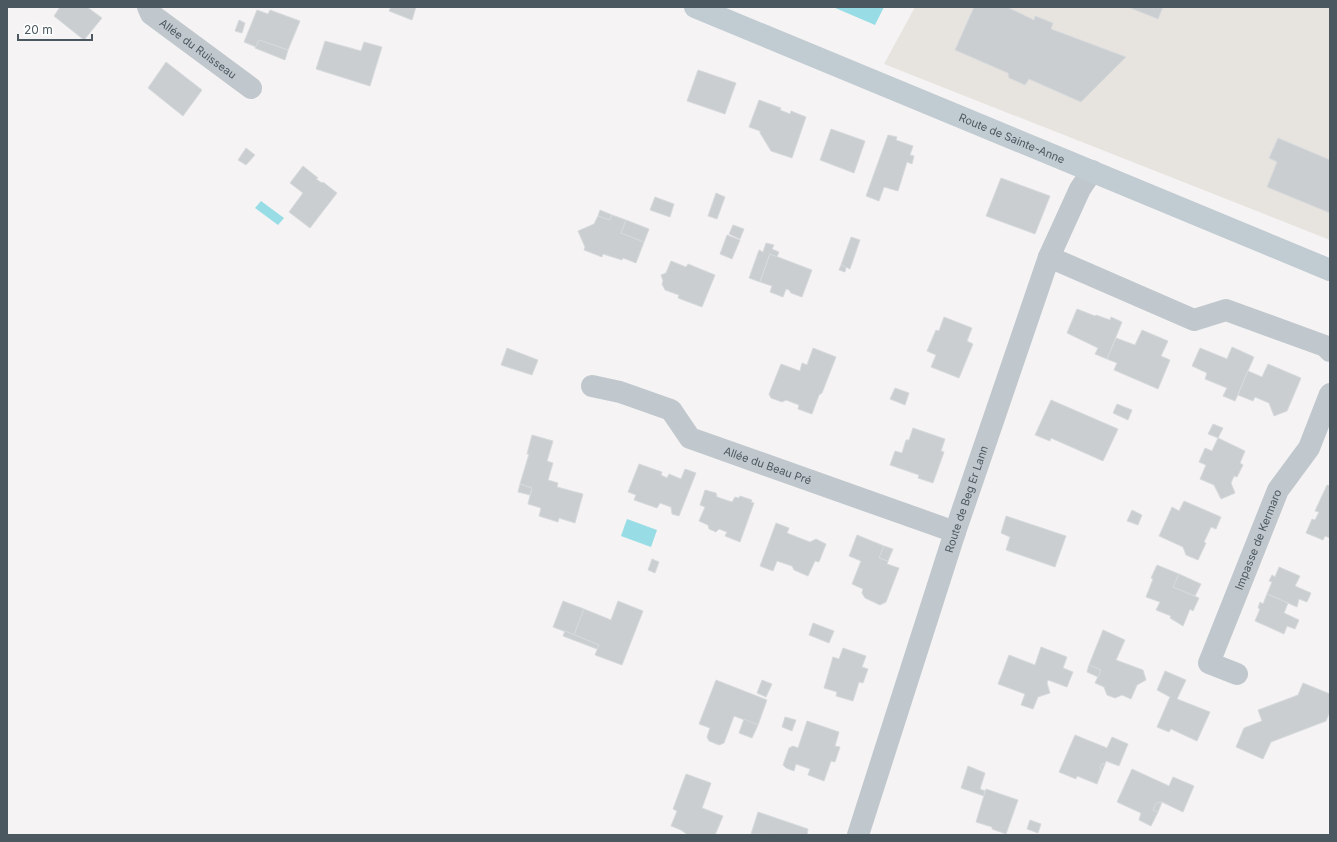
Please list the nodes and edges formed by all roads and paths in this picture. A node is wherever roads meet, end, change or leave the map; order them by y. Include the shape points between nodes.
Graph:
1 (148, 7) edge
2 (695, 7) edge
3 (251, 88) dead end
4 (1092, 171) junction
5 (1049, 257) junction
6 (1330, 270) edge
7 (1330, 351) edge
8 (592, 386) dead end
9 (1330, 394) edge
10 (955, 532) junction
11 (1237, 674) dead end
12 (858, 835) edge

1 - 3 street, Allée du Ruisseau via 151,14
2 - 4 main road, Route de Sainte-Anne
4 - 5 street, Route de Beg Er Lann via 1080,188
4 - 6 main road, Route de Sainte-Anne
5 - 7 street via 1194,320 1226,310 1325,346
5 - 10 street, Route de Beg Er Lann
8 - 10 street, Allée du Beau Pré via 620,392 671,410 690,438
9 - 11 street, Impasse de Kermaro via 1309,448 1278,490 1209,663
10 - 12 street, Route de Beg Er Lann

